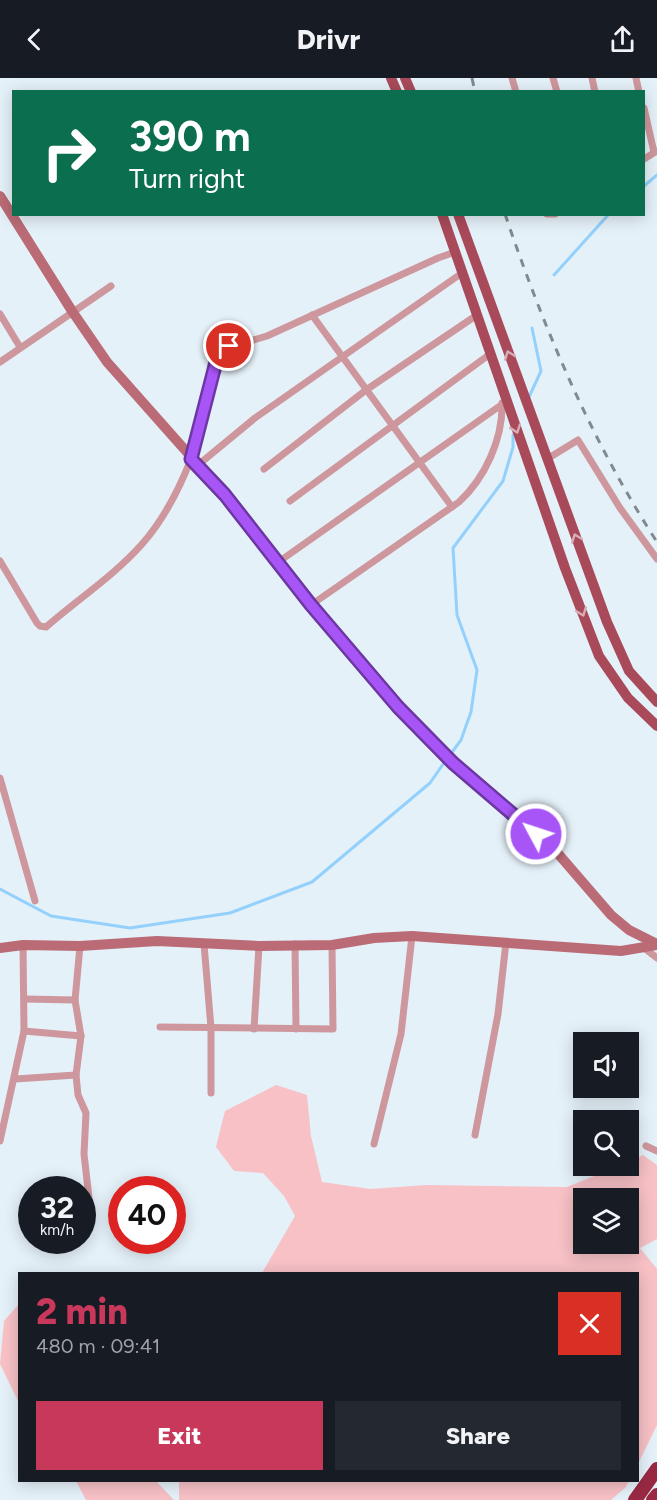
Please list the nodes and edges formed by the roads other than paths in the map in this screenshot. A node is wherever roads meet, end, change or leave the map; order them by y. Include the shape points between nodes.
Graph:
1 (521, 78) edge
2 (513, 79) edge
3 (645, 112) edge
4 (656, 151) edge
5 (0, 196) edge
6 (12, 215) edge
7 (13, 216) edge
8 (443, 216) edge
9 (459, 216) edge
10 (455, 252) junction
11 (462, 273) junction
12 (111, 286) dead end
13 (72, 311) junction
14 (0, 314) edge
15 (312, 315) junction
16 (477, 315) junction
17 (20, 348) junction
18 (490, 354) junction
19 (343, 359) junction
20 (0, 362) edge
21 (366, 390) junction
22 (504, 403) junction
23 (394, 425) junction
24 (547, 459) junction
25 (194, 462) junction
26 (419, 462) junction
27 (264, 469) dead end
28 (290, 501) dead end
29 (452, 507) junction
30 (657, 559) edge
31 (0, 561) edge
32 (277, 562) junction
33 (311, 605) junction
34 (657, 702) edge
35 (657, 726) edge
36 (0, 778) edge
37 (35, 901) dead end
38 (412, 936) junction
39 (506, 942) junction
40 (204, 944) junction
41 (295, 944) junction
42 (657, 944) edge
43 (23, 945) junction
44 (332, 945) junction
45 (80, 946) junction
46 (260, 946) junction
47 (0, 948) edge
48 (644, 948) junction
49 (657, 958) edge
50 (26, 999) junction
51 (75, 1000) junction
52 (160, 1027) dead end
53 (211, 1028) junction
54 (254, 1029) junction
55 (296, 1029) junction
56 (24, 1031) junction
57 (81, 1036) junction
58 (76, 1075) junction
59 (15, 1078) junction
60 (210, 1093) dead end
61 (475, 1135) dead end
62 (0, 1141) edge
63 (374, 1144) dead end
64 (646, 1146) dead end
65 (657, 1151) edge
66 (86, 1176) edge
67 (657, 1469) edge
68 (657, 1495) edge
69 (634, 1500) edge
70 (653, 1500) edge

1 - 2 street
3 - 4 street
5 - 6 street
7 - 13 street
8 - 10 main road
24 -> 9 main road
10 - 11 main road
10 - 15 street
11 - 16 main road
11 - 19 street
12 - 13 street
13 - 17 street
13 - 25 street via 107,362
14 - 17 street
15 - 19 street
15 - 25 street via 221,351 210,382
16 - 18 main road
16 - 21 street
17 - 20 street
18 - 22 main road
18 - 23 street
19 - 21 street
19 - 25 street
21 - 23 street
21 - 27 street
22 - 26 street
22 - 29 street via 501,426 486,466 469,492
22 -> 35 main road via 599,656 628,698
23 - 26 street
23 - 28 street
24 - 30 street via 578,440
34 -> 24 main road via 629,671
25 - 31 street via 143,544 46,627 37,623
25 - 32 street
26 - 29 street
26 - 32 street
29 - 33 street
32 - 33 street
33 - 42 street via 441,752 554,849 620,923
36 - 37 street
38 - 39 street
38 - 44 street
38 - 63 street via 400,1034
39 - 48 street via 621,951
39 - 61 street via 498,1014
40 - 45 street via 157,941
40 - 46 street
40 - 53 street
41 - 44 street
41 - 46 street
41 - 55 street
42 - 48 street
43 - 45 street
43 - 47 street
43 - 50 street
44 - 55 street via 334,1028
45 - 51 street
46 - 54 street
48 - 49 street
50 - 51 street
50 - 56 street
51 - 57 street
52 - 53 street
53 - 54 street
53 - 60 street
54 - 55 street
56 - 57 street
56 - 59 street
57 - 58 street
58 - 59 street
58 - 66 street via 77,1091 86,1113
59 - 62 street
64 - 65 street
67 - 69 highway
68 - 70 highway

